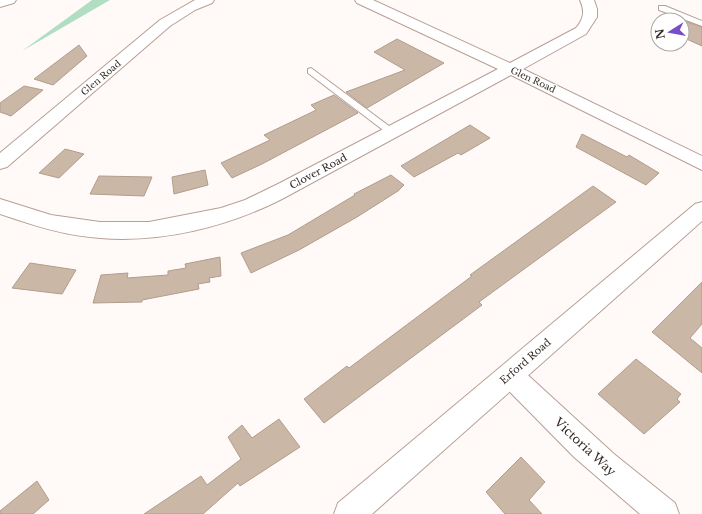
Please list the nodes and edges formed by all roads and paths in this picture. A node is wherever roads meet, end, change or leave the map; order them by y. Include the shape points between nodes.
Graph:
1 (9, 0) edge
2 (207, 0) edge
3 (362, 0) edge
4 (588, 0) edge
5 (0, 3) edge
6 (662, 8) dead end
7 (702, 24) edge
8 (510, 69) junction
9 (311, 71) dead end
10 (390, 132) junction
11 (4, 154) edge
12 (702, 164) edge
13 (0, 206) edge
14 (702, 209) edge
15 (510, 374) junction
16 (349, 514) edge
17 (664, 514) edge

1 - 5 street
2 - 11 street, Glen Road via 190,7 165,23
3 - 8 street, Glen Road
4 - 8 street, Clover Road via 591,17 587,26
6 - 7 lane
8 - 10 street, Clover Road
8 - 12 street, Glen Road
9 - 10 lane
10 - 13 street, Clover Road via 251,205 225,215 181,226 130,232 97,231 54,223
14 - 15 street, Erford Road
15 - 16 street, Erford Road
15 - 17 street, Victoria Way via 607,468

